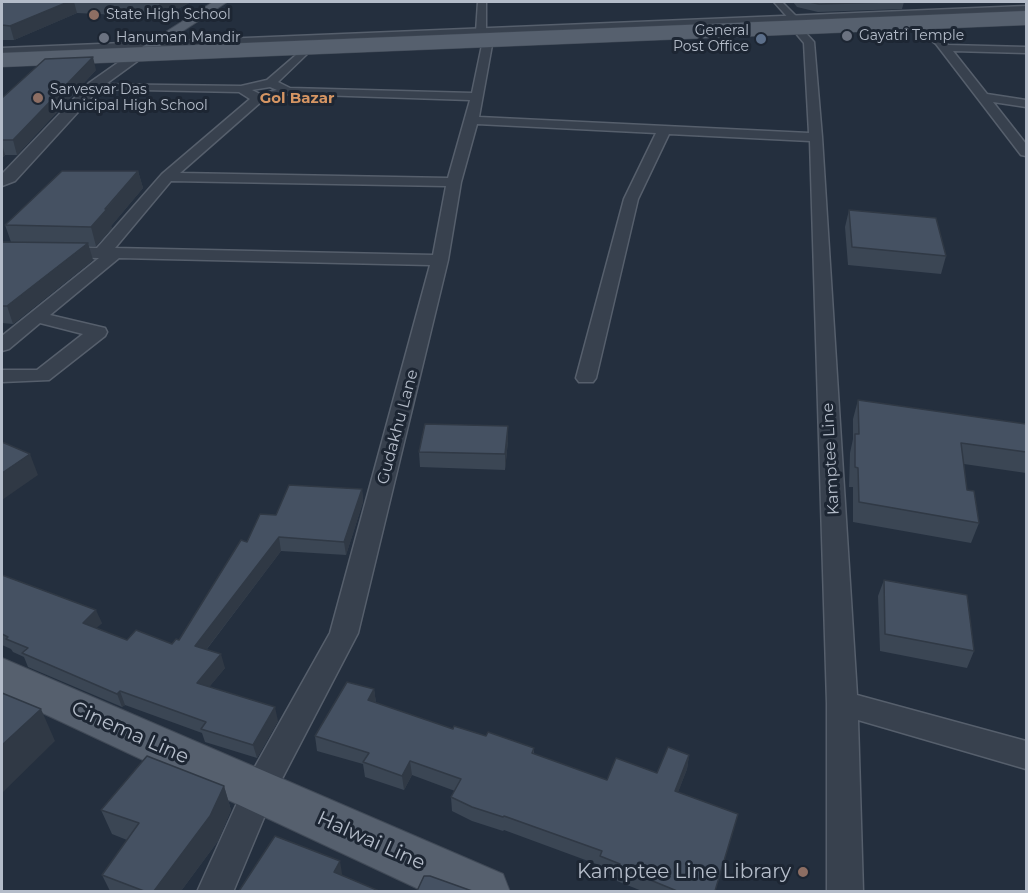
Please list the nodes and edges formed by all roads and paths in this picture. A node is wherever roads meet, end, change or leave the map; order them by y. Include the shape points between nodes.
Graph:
1 (221, 2) edge
2 (482, 2) edge
3 (778, 2) edge
4 (1026, 16) edge
5 (796, 25) junction
6 (918, 26) junction
7 (484, 39) junction
8 (149, 46) junction
9 (945, 48) junction
10 (1026, 50) edge
11 (303, 52) junction
12 (2, 58) edge
13 (129, 59) junction
14 (271, 83) junction
15 (94, 86) junction
16 (241, 89) junction
17 (288, 91) junction
18 (983, 97) junction
19 (258, 98) junction
20 (477, 98) junction
21 (1026, 103) edge
22 (472, 120) junction
23 (665, 128) junction
24 (816, 137) junction
25 (1026, 152) edge
26 (168, 177) junction
27 (5, 179) edge
28 (454, 182) junction
29 (4, 201) dead end
30 (2, 251) edge
31 (108, 253) junction
32 (440, 260) junction
33 (36, 317) junction
34 (2, 345) edge
35 (2, 376) edge
36 (586, 378) dead end
37 (2, 675) edge
38 (842, 703) junction
39 (1026, 755) edge
40 (259, 791) junction
41 (215, 891) edge
42 (484, 891) edge
43 (845, 891) edge

1 - 8 main road
2 - 7 street, Gudakhu Lane
3 - 5 street
4 - 5 street
4 - 6 street
4 - 12 main road, bridge
5 - 6 street
5 - 7 street
5 - 7 street via 775,15
5 - 24 street, Kamptee Line via 809,42
6 - 9 street
7 - 8 street
7 - 11 street
7 - 20 street, Gudakhu Lane
8 - 12 street
8 - 13 street
9 - 10 street
9 - 18 street
11 - 13 street
11 - 14 street
12 - 13 street
13 - 15 street
14 - 16 street
14 - 17 street
15 - 16 street
15 - 27 street
16 - 19 street
17 - 19 street
17 - 20 street
18 - 21 street
18 - 25 street
19 - 26 street
20 - 22 street, Gudakhu Lane
22 - 23 street
22 - 28 street, Gudakhu Lane
23 - 24 street
23 - 36 street via 631,199
24 - 38 street, Kamptee Line
26 - 28 street
26 - 31 street
27 - 29 street
28 - 32 street, Gudakhu Lane
30 - 31 street
31 - 32 street
31 - 33 street
32 - 40 street, Gudakhu Lane via 344,633
33 - 34 street
33 - 35 street via 98,332 42,376
37 - 40 main road, Cinema Line
38 - 39 street
38 - 43 street, Kamptee Line
40 - 41 street, Gudakhu Lane
40 - 42 main road, Halwai Line

